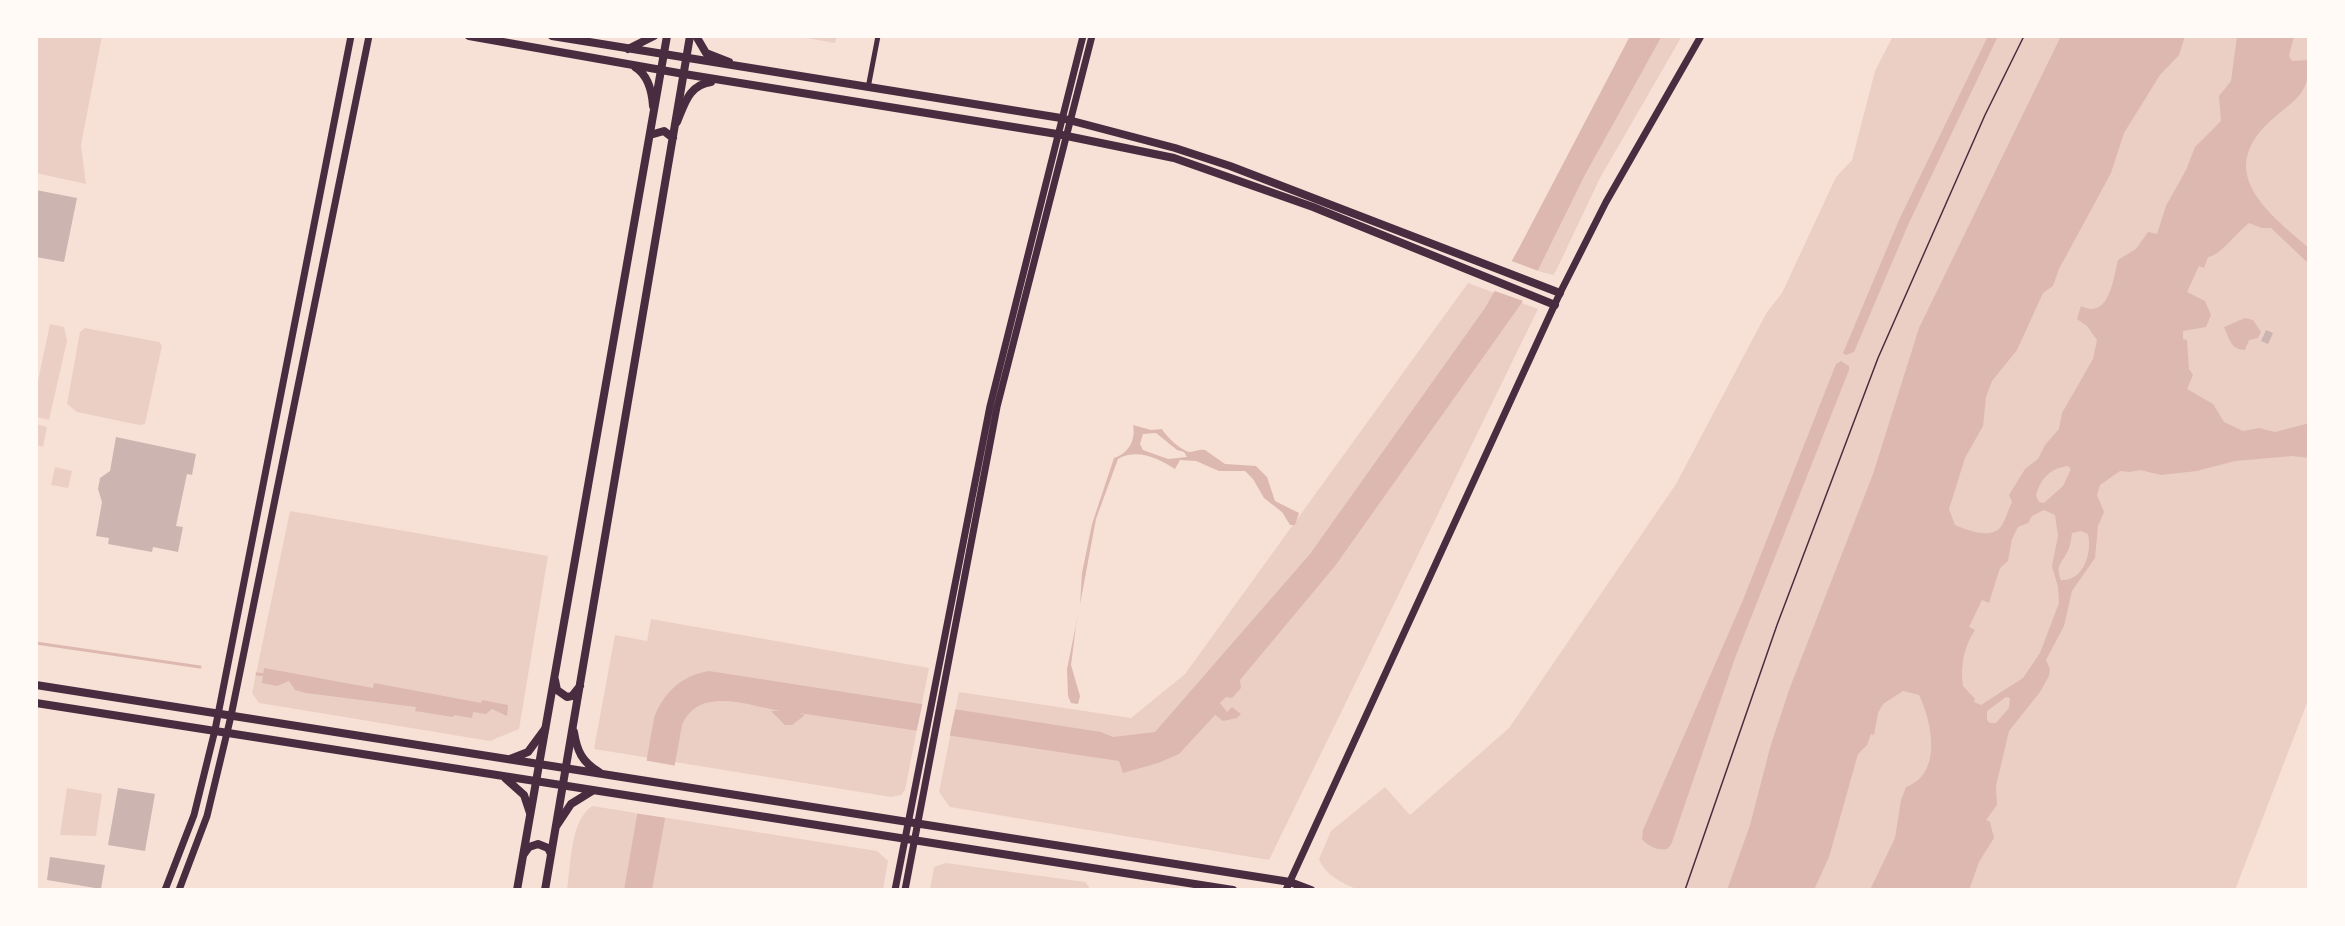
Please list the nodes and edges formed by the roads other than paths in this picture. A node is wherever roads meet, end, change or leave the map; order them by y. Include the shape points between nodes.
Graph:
1 (351, 36) edge
2 (369, 36) edge
3 (469, 36) edge
4 (552, 36) edge
5 (654, 36) edge
6 (667, 36) edge
7 (690, 36) edge
8 (696, 36) edge
9 (878, 36) edge
10 (1083, 36) edge
11 (1092, 36) edge
12 (1701, 36) edge
13 (628, 49) junction
14 (664, 55) junction
15 (686, 59) junction
16 (631, 65) junction
17 (747, 68) junction
18 (661, 70) junction
19 (684, 75) junction
20 (721, 80) junction
21 (868, 88) junction
22 (654, 111) junction
23 (1061, 118) junction
24 (1071, 121) junction
25 (674, 133) junction
26 (1057, 134) junction
27 (650, 135) junction
28 (1068, 135) junction
29 (1560, 293) junction
30 (1555, 305) junction
31 (555, 677) junction
32 (582, 680) junction
33 (36, 685) edge
34 (36, 703) edge
35 (156, 704) junction
36 (218, 714) junction
37 (231, 716) junction
38 (153, 721) junction
39 (298, 727) junction
40 (546, 728) junction
41 (215, 730) junction
42 (228, 732) junction
43 (574, 732) junction
44 (294, 743) junction
45 (477, 756) junction
46 (504, 760) junction
47 (539, 765) junction
48 (567, 770) junction
49 (474, 771) junction
50 (501, 776) junction
51 (606, 776) junction
52 (618, 778) junction
53 (536, 781) junction
54 (564, 786) junction
55 (594, 790) junction
56 (615, 794) junction
57 (530, 815) junction
58 (906, 822) junction
59 (917, 824) junction
60 (556, 827) junction
61 (903, 839) junction
62 (914, 841) junction
63 (524, 854) junction
64 (551, 854) junction
65 (1288, 886) edge
66 (165, 890) edge
67 (178, 890) edge
68 (518, 890) edge
69 (545, 890) edge
70 (895, 890) edge
71 (905, 890) edge
72 (1233, 890) edge
73 (1311, 890) edge

1 - 36 street
2 - 37 street
3 - 16 main road
4 - 13 main road
5 - 13 main road
6 - 14 main road
7 - 15 main road
8 - 17 main road via 706,53
9 - 21 street
10 - 23 street
11 - 24 street
12 - 29 street via 1606,202
13 - 14 main road
14 - 15 main road
14 - 18 main road
15 - 17 main road
15 - 19 main road
16 - 18 main road
16 - 22 main road via 641,71 649,85
17 - 21 main road
18 - 19 main road
18 - 22 main road
19 - 20 main road
19 - 25 main road
20 - 25 main road via 697,85 687,98
20 - 26 main road
21 - 23 main road
22 - 27 main road
23 - 24 main road
23 - 26 street
24 - 28 street
24 - 29 main road via 1230,166
25 - 27 main road
25 - 32 main road
26 - 28 main road
26 - 58 street via 990,406
27 - 31 main road
28 - 30 main road via 1174,158 1313,207
28 - 59 street via 997,407
29 - 30 street
30 - 65 street
31 - 32 main road via 557,690 567,697 577,691
31 - 40 main road
32 - 43 main road
33 - 35 main road
34 - 38 main road
35 - 36 main road
35 - 38 main road via 160,714
36 - 37 main road
36 - 41 street
37 - 39 main road
37 - 42 street
38 - 41 main road
39 - 44 main road via 288,732
39 - 45 main road
40 - 46 main road via 528,752
40 - 47 main road
41 - 42 main road
41 - 66 street via 194,815
42 - 44 main road
42 - 67 street via 207,816
43 - 48 main road
43 - 51 main road via 584,761
44 - 49 main road
45 - 46 main road
45 - 49 main road via 480,764
46 - 47 main road
47 - 48 main road
47 - 53 main road
48 - 51 main road
48 - 54 main road
49 - 50 main road
50 - 53 main road
50 - 57 main road via 521,791
51 - 52 main road
52 - 56 main road via 613,786
52 - 58 main road
53 - 54 main road
53 - 57 main road
54 - 55 main road
54 - 60 main road
55 - 56 main road
55 - 60 main road via 572,804
56 - 61 main road
57 - 63 main road
58 - 59 main road
58 - 61 street
59 - 62 street
59 - 65 main road
60 - 64 main road
61 - 62 main road
61 - 70 street
62 - 71 street
62 - 72 main road
63 - 64 main road via 538,844
63 - 68 main road
64 - 69 main road
65 - 73 main road

